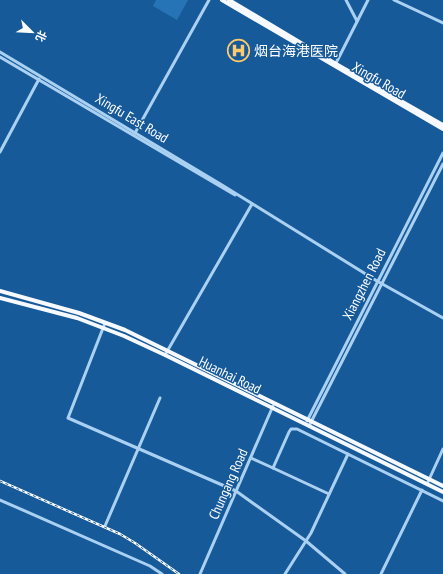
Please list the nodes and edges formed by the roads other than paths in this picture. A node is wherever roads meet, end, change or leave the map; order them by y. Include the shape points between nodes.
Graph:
1 (208, 0) edge
2 (222, 0) edge
3 (229, 0) edge
4 (346, 0) edge
5 (368, 0) edge
6 (394, 0) edge
7 (358, 21) junction
8 (443, 23) edge
9 (0, 52) edge
10 (0, 57) edge
11 (335, 65) junction
12 (41, 76) junction
13 (38, 80) junction
14 (443, 125) edge
15 (443, 129) edge
16 (135, 132) junction
17 (133, 136) junction
18 (0, 152) edge
19 (443, 153) edge
20 (443, 164) edge
21 (252, 204) junction
22 (377, 281) junction
23 (382, 283) junction
24 (0, 291) edge
25 (0, 298) edge
26 (443, 318) edge
27 (105, 323) junction
28 (104, 328) junction
29 (168, 350) junction
30 (165, 355) junction
31 (160, 398) dead end
32 (275, 403) junction
33 (273, 408) junction
34 (310, 420) junction
35 (307, 425) junction
36 (138, 449) junction
37 (443, 449) edge
38 (348, 454) junction
39 (251, 458) junction
40 (273, 468) junction
41 (429, 479) junction
42 (427, 484) junction
43 (443, 486) edge
44 (422, 490) junction
45 (236, 491) junction
46 (443, 492) edge
47 (329, 494) junction
48 (0, 500) edge
49 (443, 501) edge
50 (105, 526) dead end
51 (306, 541) junction
52 (162, 574) edge
53 (200, 574) edge
54 (285, 574) edge
55 (345, 574) edge
56 (381, 574) edge

1 - 16 street
2 - 11 main road, Xingfu Road
3 - 11 main road, Xingfu Road
4 - 7 street
5 - 7 street
6 - 8 street
7 - 11 street
9 - 12 street, Xingfu East Road
10 - 13 street, Xingfu East Road
11 - 14 main road, Xingfu Road
11 - 15 main road, Xingfu Road
12 - 13 street
12 - 16 street, Xingfu East Road
13 - 17 street, Xingfu East Road
13 - 18 street
16 - 17 street
16 - 21 street, Xingfu East Road
17 - 21 street, Xingfu East Road
19 - 22 street, Xiangzhen Road
20 - 23 street, Xiangzhen Road
21 - 22 street, Xingfu East Road
21 - 29 street
22 - 23 street, Xingfu East Road
22 - 34 street, Xiangzhen Road
23 - 26 street
23 - 34 street, Xiangzhen Road
24 - 27 main road, Huanhai Road via 80,313
25 - 28 main road, Huanhai Road via 77,318
27 - 28 street
27 - 29 main road, Huanhai Road
28 - 30 main road, Huanhai Road
28 - 36 street via 68,418
29 - 30 street
29 - 32 main road, Huanhai Road
30 - 33 main road, Huanhai Road
31 - 36 street
32 - 33 street, Chungang Road
32 - 34 main road, Huanhai Road
33 - 35 main road, Huanhai Road
33 - 39 street, Chungang Road
34 - 35 street, Xiangzhen Road
34 - 41 main road, Huanhai Road
35 - 42 main road, Huanhai Road
36 - 45 street
36 - 50 street
37 - 41 street
38 - 40 street via 294,428 289,432
38 - 44 street
38 - 47 street
39 - 40 street
39 - 45 street, Chungang Road
40 - 47 street
41 - 42 street
41 - 43 main road, Huanhai Road
42 - 46 main road, Huanhai Road
44 - 49 street
44 - 56 street
45 - 51 street
45 - 53 street, Chungang Road
47 - 51 street
48 - 52 street via 150,566
51 - 54 street
51 - 55 street

